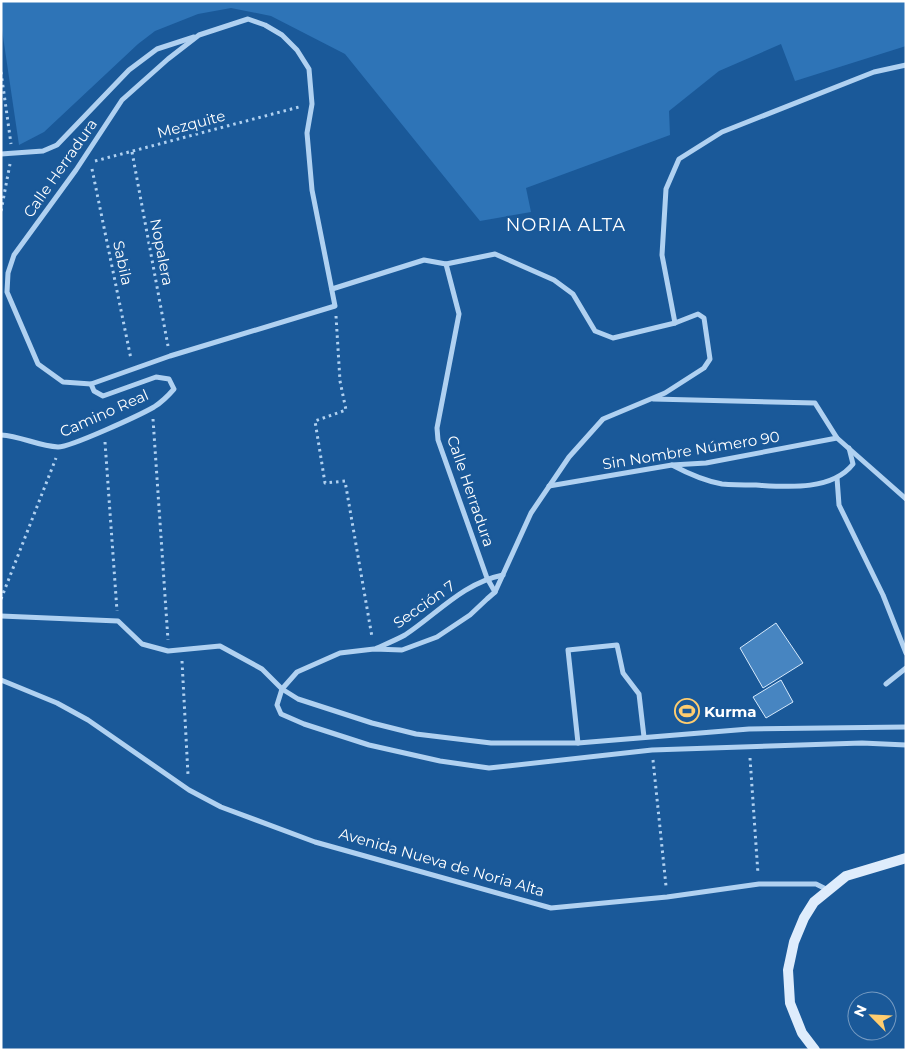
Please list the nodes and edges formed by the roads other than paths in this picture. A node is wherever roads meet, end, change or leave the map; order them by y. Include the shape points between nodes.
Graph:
1 (200, 35) junction
2 (906, 64) edge
3 (1, 154) edge
4 (446, 264) junction
5 (332, 289) junction
6 (675, 323) junction
7 (91, 384) junction
8 (650, 399) junction
9 (1, 435) edge
10 (837, 438) junction
11 (850, 448) junction
12 (672, 465) junction
13 (838, 478) junction
14 (549, 486) junction
15 (906, 499) edge
16 (503, 575) junction
17 (487, 578) junction
18 (495, 592) junction
19 (1, 616) edge
20 (374, 649) junction
21 (906, 653) edge
22 (906, 668) edge
23 (1, 680) edge
24 (886, 684) dead end
25 (282, 690) junction
26 (906, 727) edge
27 (644, 737) junction
28 (578, 743) junction
29 (906, 745) edge
30 (906, 858) edge
31 (828, 890) junction
32 (815, 1050) edge

1 - 3 street via 157,49 129,70 57,145 43,151
1 - 5 street, Calle Herradura via 248,19 282,35 309,69 312,104 308,133 312,190
1 - 7 street, Calle Herradura via 122,100 14,255 8,273 8,292 38,364 63,382
2 - 6 street via 874,72 722,132 679,159 666,189 662,255
4 - 5 street via 424,260
4 - 6 street via 495,254 504,257 554,280 573,294 594,331 613,338
4 - 17 street, Calle Herradura via 459,314 437,428 438,440
5 - 7 street, Calle Herradura via 335,306 170,356
6 - 8 street via 698,314 704,318 710,359 704,368 666,393
7 - 9 street, Camino Real via 94,391 103,396 156,377 169,379 174,389 152,408 60,447
8 - 10 street via 815,403
8 - 14 street via 604,419 569,457
10 - 11 street
10 - 12 street, Sin Nombre Número 90 via 706,463
11 - 13 street via 853,464
11 - 15 street
12 - 13 street via 721,484 801,487
12 - 14 street, Sin Nombre Número 90
13 - 21 street via 839,505 883,595
14 - 16 street via 531,513
16 - 17 street, Sección 7
16 - 18 street
17 - 18 street, Calle Herradura
17 - 20 street, Sección 7 via 451,599 403,636
18 - 20 street, Sección 7 via 470,615 437,637 402,650
19 - 25 street via 118,621 142,644 168,651 220,646 262,668
20 - 25 street, Sección 7 via 340,653 319,662 297,672
22 - 24 street
23 - 31 street, Avenida Nueva de Noria Alta via 88,720 189,790 221,807 315,842 551,908 759,884 816,884
25 - 28 street via 298,699 416,734 491,743
25 - 29 street via 277,705 281,714 304,724 369,745 489,768 652,750 862,743
26 - 27 street via 749,729
27 - 28 street
27 - 28 street via 639,694 623,673 618,645 568,650
30 - 31 main road via 846,876
31 - 32 main road via 814,902 804,918 788,970 790,1003 802,1033

